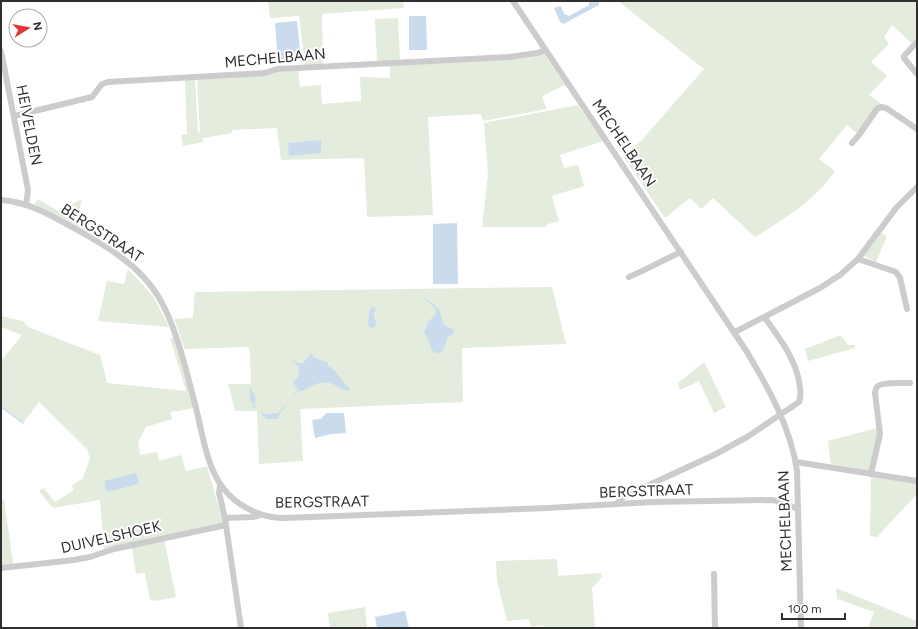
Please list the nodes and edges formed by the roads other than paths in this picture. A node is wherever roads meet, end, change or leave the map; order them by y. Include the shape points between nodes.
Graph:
1 (513, 1) edge
2 (917, 42) edge
3 (545, 50) junction
4 (1, 51) edge
5 (917, 74) edge
6 (14, 116) junction
7 (917, 129) edge
8 (852, 143) dead end
9 (917, 187) edge
10 (1, 200) edge
11 (26, 205) junction
12 (681, 252) junction
13 (858, 259) junction
14 (629, 277) dead end
15 (907, 309) dead end
16 (765, 318) junction
17 (735, 332) junction
18 (910, 383) dead end
19 (781, 415) junction
20 (796, 462) junction
21 (871, 474) junction
22 (917, 481) edge
23 (220, 485) junction
24 (616, 504) junction
25 (798, 509) junction
26 (260, 515) junction
27 (225, 518) junction
28 (226, 525) junction
29 (1, 568) edge
30 (714, 574) dead end
31 (241, 628) edge
32 (715, 628) edge
33 (801, 628) edge

1 - 3 street, MECHELBAAN
2 - 5 street via 904,58
3 - 6 street, MECHELBAAN via 538,54 509,57 277,69 265,73 108,82 102,84 92,97
3 - 12 street, MECHELBAAN
4 - 6 street, HEIVELDEN
6 - 11 street, HEIVELDEN via 28,190
7 - 8 street via 881,107
9 - 13 street via 896,208
10 - 11 street, BERGSTRAAT
11 - 23 street, BERGSTRAAT via 45,212 124,259 154,290 165,308 176,338 208,460
12 - 14 street
12 - 17 street, MECHELBAAN
13 - 15 street via 896,272 900,278
13 - 16 street via 833,280
16 - 17 street
16 - 19 street via 790,354 800,389 799,402
17 - 19 street, MECHELBAAN via 759,371
18 - 21 street via 876,387 880,434
19 - 20 street, MECHELBAAN
19 - 24 street via 727,448 623,496
20 - 21 street
20 - 25 street, MECHELBAAN
21 - 22 street
23 - 26 street, BERGSTRAAT via 235,501
23 - 27 street via 219,493
24 - 25 street, BERGSTRAAT via 771,500
24 - 26 street, BERGSTRAAT via 285,518
25 - 33 street, MECHELBAAN
26 - 27 street
27 - 28 street
28 - 29 street, DUIVELSHOEK via 114,549 90,557
28 - 31 street
30 - 32 street

